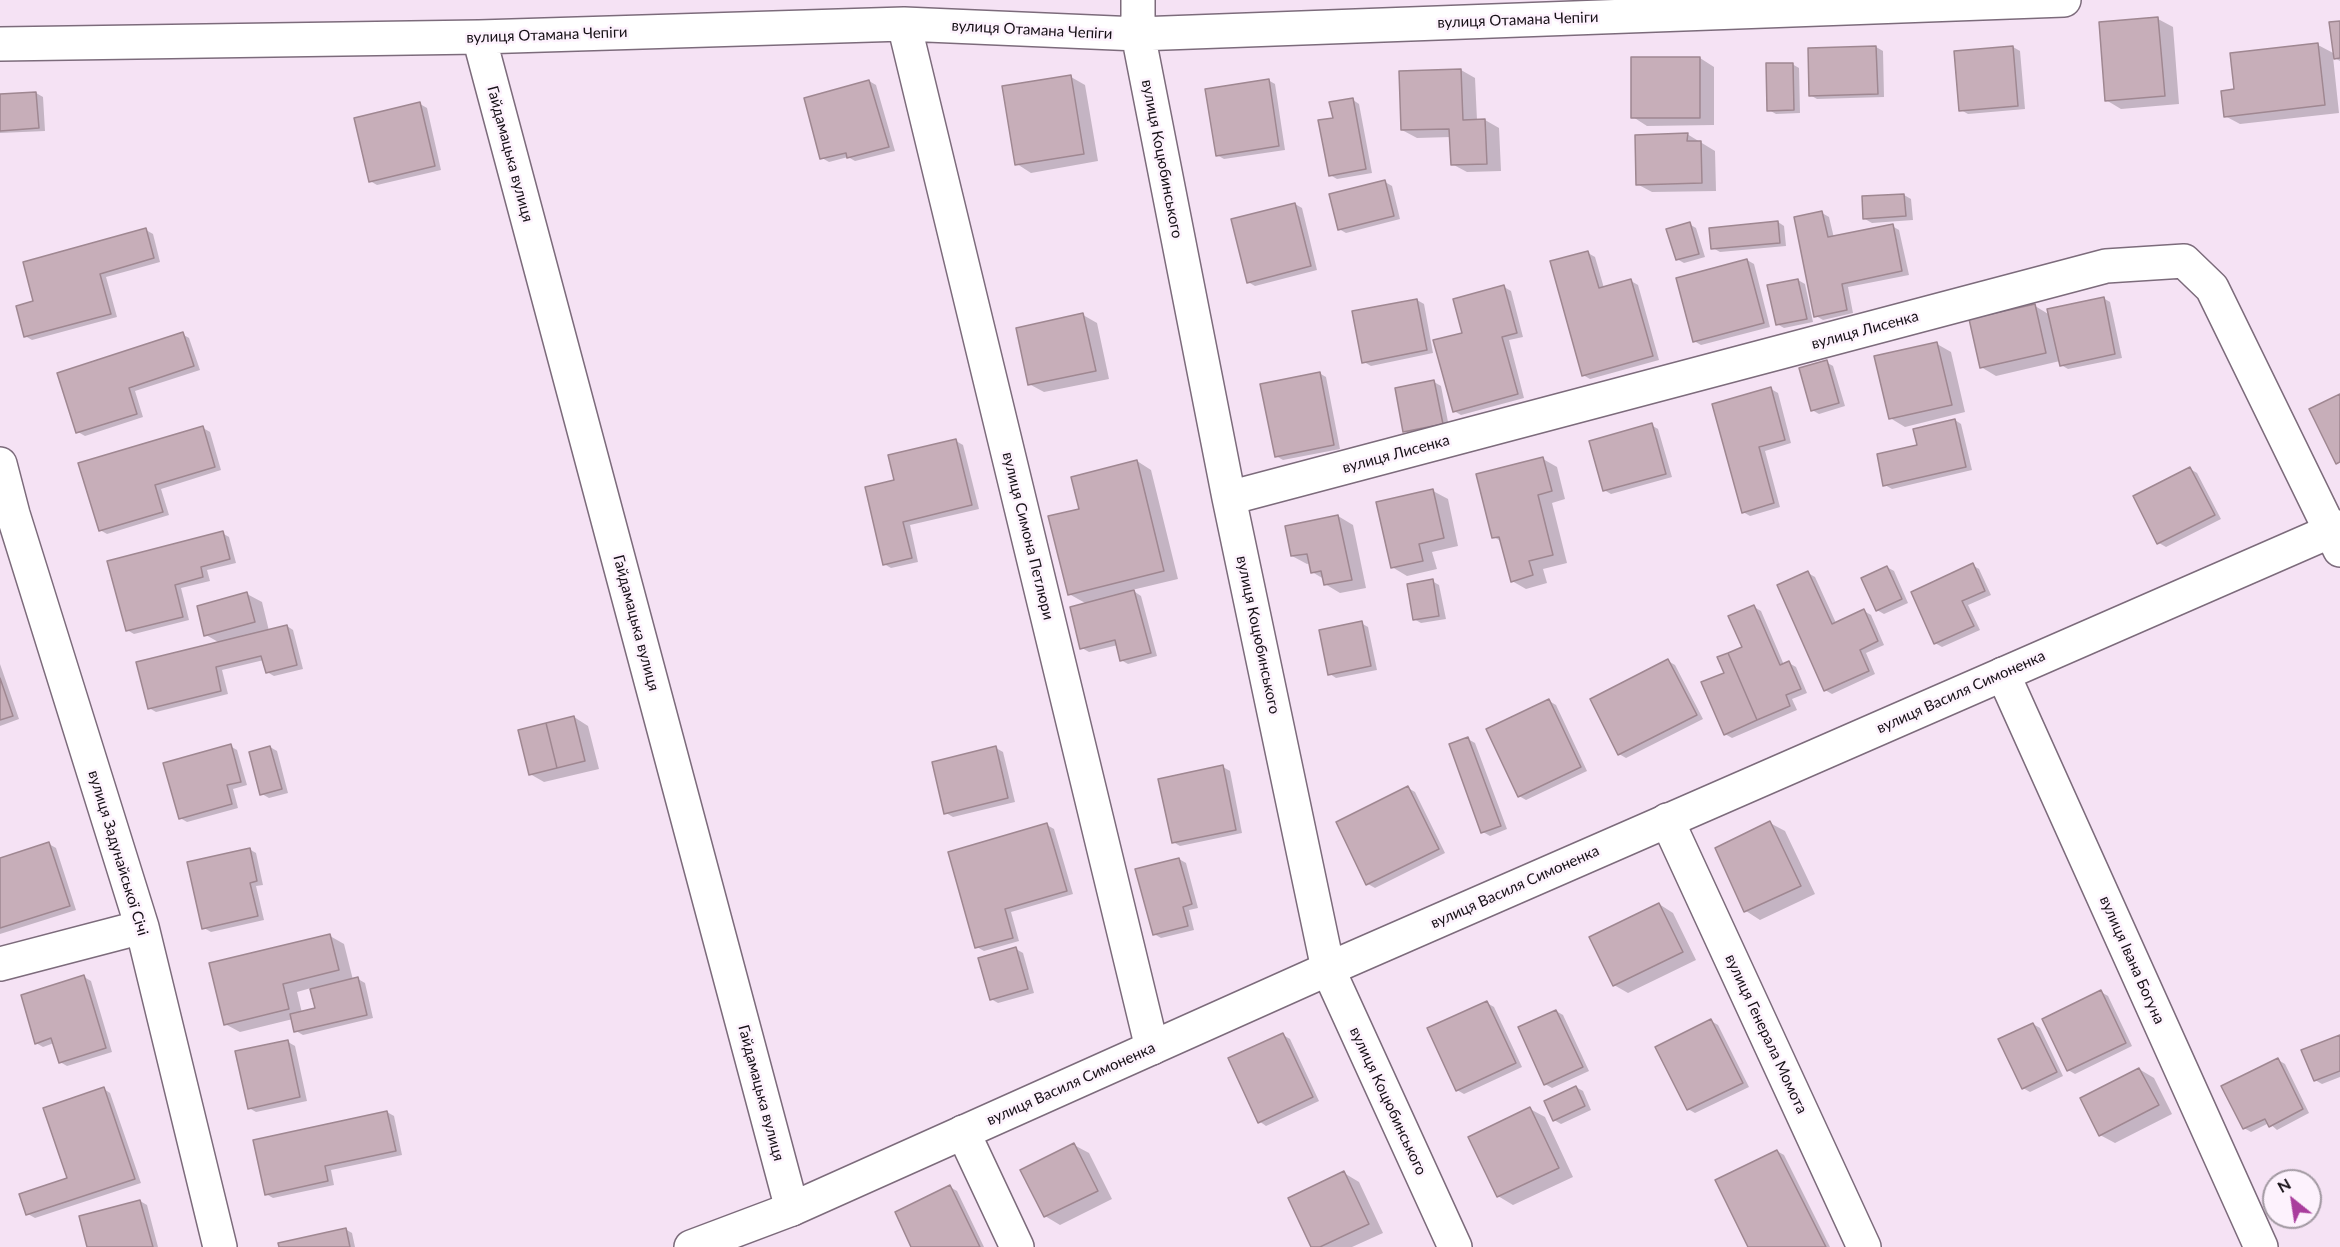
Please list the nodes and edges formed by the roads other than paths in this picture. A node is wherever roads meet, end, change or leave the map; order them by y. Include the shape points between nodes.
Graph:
1 (1138, 0) edge
2 (2064, 0) edge
3 (904, 24) junction
4 (1138, 34) junction
5 (479, 37) junction
6 (0, 44) edge
7 (0, 464) edge
8 (1229, 498) junction
9 (7, 515) edge
10 (2337, 536) edge
11 (2003, 674) junction
12 (1667, 820) junction
13 (142, 927) junction
14 (0, 964) edge
15 (1328, 969) junction
16 (1152, 1048) junction
17 (963, 1132) junction
18 (792, 1209) junction
19 (220, 1247) edge
20 (691, 1247) edge
21 (1017, 1247) edge
22 (1455, 1247) edge
23 (1864, 1247) edge
24 (2261, 1247) edge

1 - 4 street, вулиця Коцюбинського
2 - 4 street, вулиця Отамана Чепіги
3 - 4 street, вулиця Отамана Чепіги
3 - 5 street, вулиця Отамана Чепіги
3 - 16 street, вулиця Симона Петлюри
4 - 8 street, вулиця Коцюбинського
5 - 6 street, вулиця Отамана Чепіги
5 - 18 street, Гайдамацька вулиця
7 - 9 street, вулиця Задунайської Січі
8 - 10 street, вулиця Лисенка via 2106,266 2184,261 2212,288
8 - 15 street, вулиця Коцюбинського
9 - 13 street, вулиця Задунайської Січі
10 - 11 street, вулиця Василя Симоненка
11 - 12 street, вулиця Василя Симоненка
11 - 24 street, вулиця Івана Богуна
12 - 15 street, вулиця Василя Симоненка
12 - 23 street, вулиця Генерала Момота
13 - 14 street
13 - 19 street, вулиця Задунайської Січі
15 - 16 street, вулиця Василя Симоненка
15 - 22 street, вулиця Коцюбинського
16 - 17 street, вулиця Василя Симоненка
17 - 18 street, вулиця Василя Симоненка
17 - 21 street
18 - 20 street, вулиця Василя Симоненка

